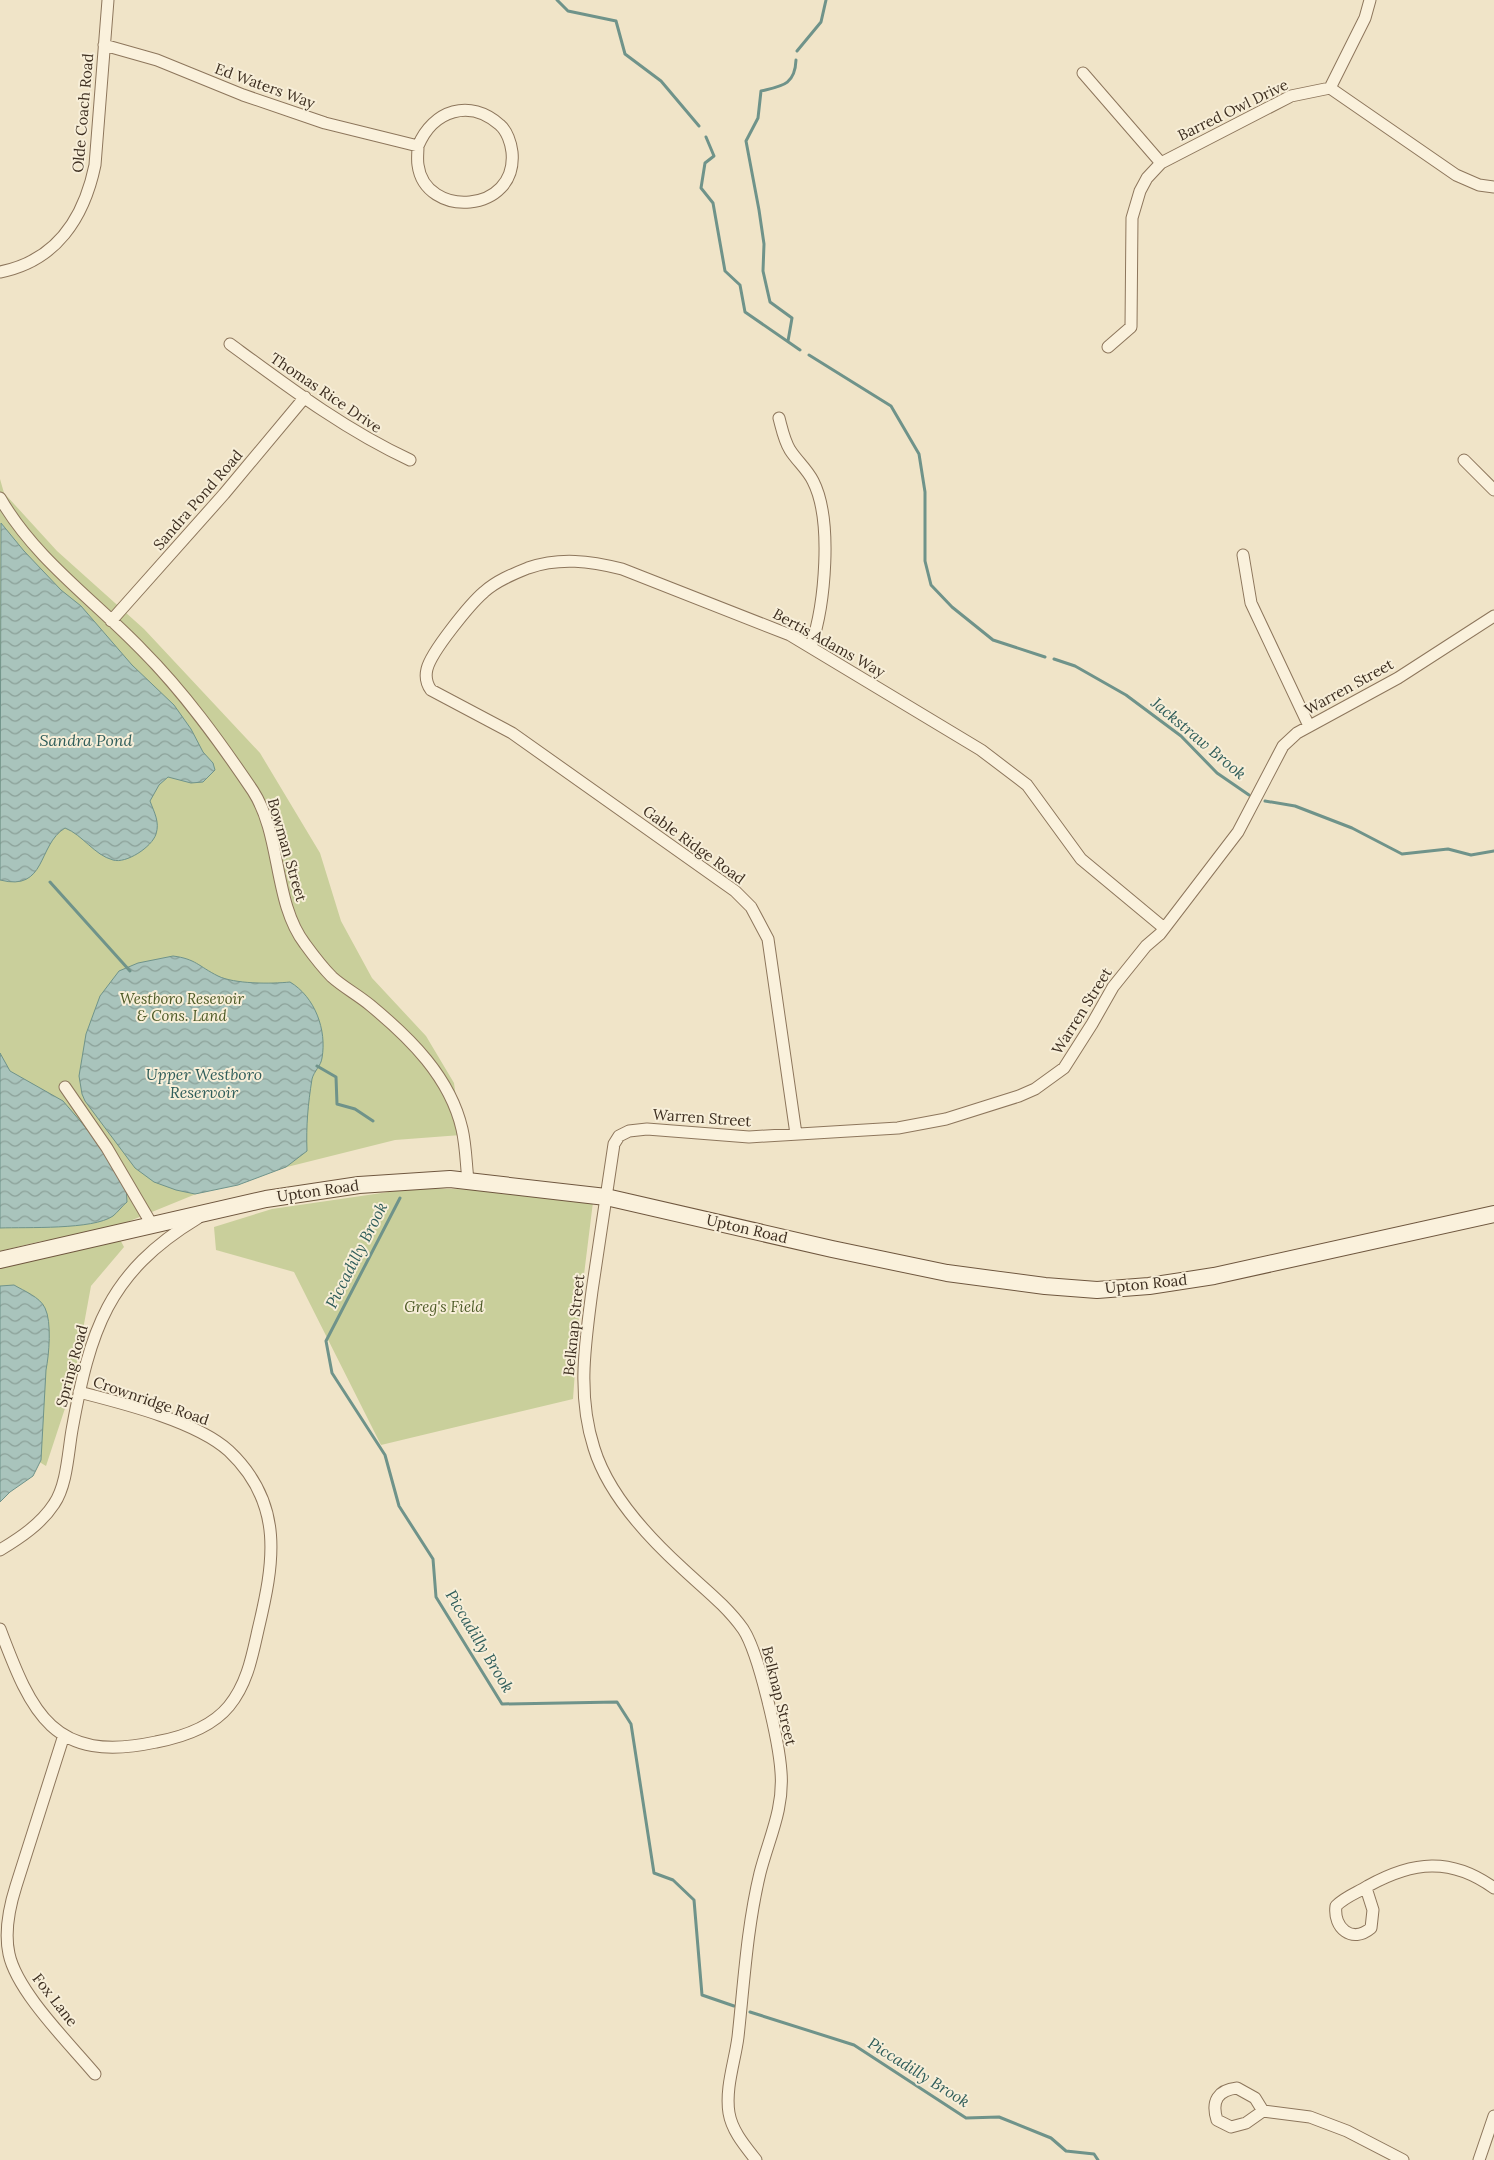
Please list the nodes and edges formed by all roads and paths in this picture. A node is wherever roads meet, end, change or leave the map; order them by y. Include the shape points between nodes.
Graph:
1 (108, 0) edge
2 (1370, 0) edge
3 (104, 45) junction
4 (1083, 72) dead end
5 (1330, 88) junction
6 (418, 146) junction
7 (1161, 163) junction
8 (1494, 186) edge
9 (0, 272) edge
10 (230, 344) dead end
11 (1108, 347) dead end
12 (304, 397) junction
13 (779, 418) dead end
14 (410, 460) dead end
15 (1464, 460) dead end
16 (1494, 490) edge
17 (0, 498) edge
18 (1244, 555) dead end
19 (1494, 616) edge
20 (112, 621) junction
21 (811, 646) junction
22 (426, 681) joint
23 (1308, 726) junction
24 (1164, 928) junction
25 (65, 1087) dead end
26 (796, 1134) junction
27 (468, 1180) junction
28 (606, 1197) junction
29 (210, 1210) junction
30 (1494, 1214) edge
31 (151, 1224) junction
32 (0, 1260) edge
33 (79, 1392) junction
34 (0, 1550) edge
35 (0, 1629) edge
36 (64, 1736) junction
37 (1366, 1888) dead end
38 (1494, 1888) edge
39 (95, 2074) dead end
40 (1263, 2111) dead end
41 (1494, 2116) edge
42 (756, 2160) edge
43 (1403, 2160) edge
44 (1479, 2160) edge

1 - 3 street, Olde Coach Road
2 - 5 street via 1365,18
3 - 6 street, Ed Waters Way via 157,60 243,95 325,123
3 - 9 street, Olde Coach Road via 95,165 83,206 58,243 25,265
4 - 7 street
5 - 7 street, Barred Owl Drive via 1291,96
5 - 8 street via 1456,175
6 - 6 street via 417,164 424,180 443,198 455,202 478,201 493,196 510,176 512,156 508,136 503,126 480,112 455,111 442,116 426,130
7 - 11 street, Barred Owl Drive via 1147,178 1134,208 1131,327
10 - 12 street, Thomas Rice Drive
12 - 14 street, Thomas Rice Drive via 377,445
12 - 20 street, Sandra Pond Road
13 - 21 street via 787,444 812,480 823,507 823,579 819,623
15 - 16 street
17 - 20 street, Bowman Street via 40,553
18 - 23 street via 1251,603
19 - 23 street, Warren Street via 1398,678
20 - 27 street, Bowman Street via 169,680 254,793 270,836 293,924 303,941 333,978 390,1021 436,1071 452,1100 462,1129
21 - 22 street, Bertis Adams Way via 766,623 622,569 596,562 554,562 513,574 484,592 437,650 427,667
21 - 24 street, Bertis Adams Way via 981,750 1027,786 1081,859
22 - 26 street, Gable Ridge Road via 431,690 512,734 735,891 751,907 768,939
23 - 24 street, Warren Street via 1284,746 1238,832
24 - 26 street, Warren Street via 1113,987 1064,1068 1035,1090 924,1124
25 - 31 street via 107,1148
26 - 28 street, Warren Street via 749,1137 647,1129 629,1131 618,1136 614,1144
27 - 28 main road, Upton Road
27 - 29 main road, Upton Road via 336,1188
28 - 30 main road, Upton Road via 947,1273 1097,1290 1214,1276
28 - 42 street, Belknap Street via 583,1376 584,1406 595,1452 612,1487 651,1537 730,1613 744,1631 758,1666 781,1771 778,1819 761,1872 750,1924 729,2094 729,2112 734,2128
29 - 31 main road, Upton Road
29 - 33 street, Spring Road via 154,1248 122,1282 100,1322
31 - 32 main road, Upton Road
33 - 34 street, Spring Road via 56,1502 41,1520
33 - 36 street, Crownridge Road via 188,1427 228,1451 257,1487 266,1508 272,1554 270,1577 241,1690 210,1723 189,1734 121,1748 98,1747
35 - 36 street, Crownridge Road via 26,1694 39,1714
36 - 39 street, Fox Lane via 9,1908 9,1954 30,1995
37 - 38 street via 1397,1871 1433,1866 1469,1873
40 - 43 street via 1310,2117 1354,2134
41 - 44 street

